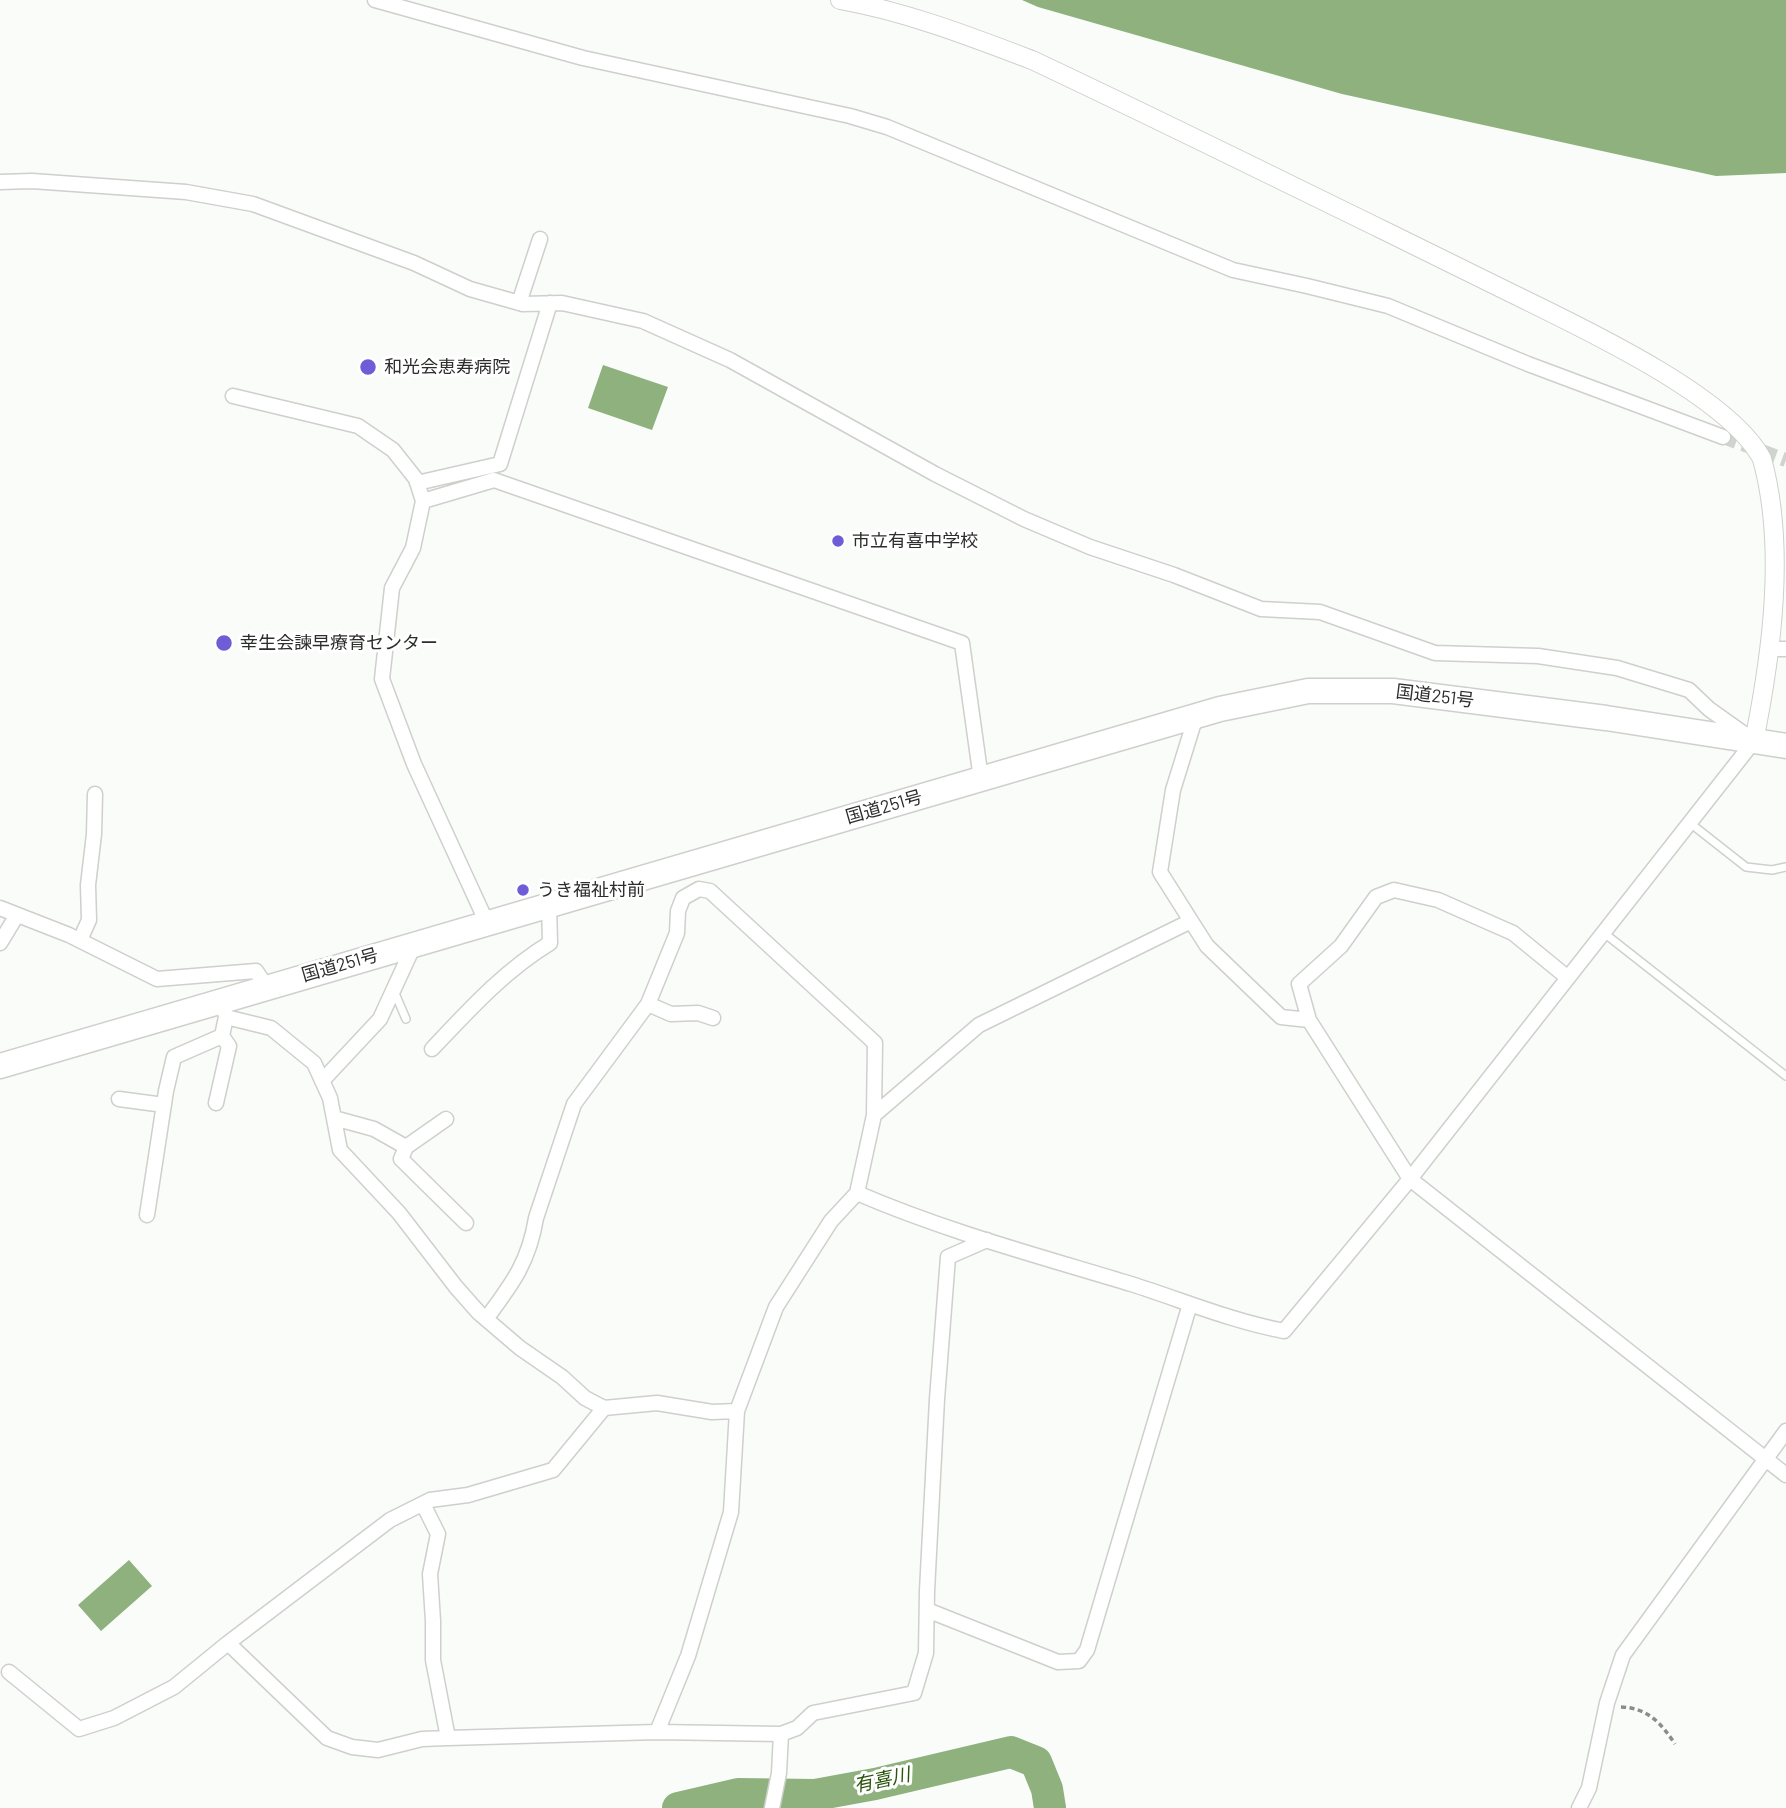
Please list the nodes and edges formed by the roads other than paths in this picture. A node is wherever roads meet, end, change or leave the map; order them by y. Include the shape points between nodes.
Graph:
1 (375, 0) edge
2 (840, 0) edge
3 (0, 182) edge
4 (540, 239) dead end
5 (519, 303) junction
6 (550, 303) junction
7 (233, 396) dead end
8 (1723, 437) tunnel mouth
9 (417, 483) junction
10 (423, 500) junction
11 (1779, 649) edge
12 (1196, 716) junction
13 (1754, 741) junction
14 (1786, 746) edge
15 (981, 779) junction
16 (95, 794) dead end
17 (1690, 823) junction
18 (1786, 867) edge
19 (550, 905) junction
20 (0, 908) edge
21 (18, 915) junction
22 (1191, 921) junction
23 (487, 923) junction
24 (1604, 933) junction
25 (80, 940) junction
26 (0, 943) edge
27 (415, 943) junction
28 (1568, 978) junction
29 (266, 986) junction
30 (394, 991) junction
31 (648, 1004) junction
32 (224, 1009) junction
33 (713, 1018) dead end
34 (406, 1019) dead end
35 (1309, 1020) junction
36 (222, 1036) junction
37 (432, 1049) dead end
38 (0, 1066) edge
39 (1786, 1076) edge
40 (322, 1081) junction
41 (119, 1100) dead end
42 (216, 1103) dead end
43 (164, 1105) junction
44 (874, 1115) junction
45 (334, 1118) junction
46 (446, 1119) dead end
47 (407, 1147) junction
48 (1410, 1180) junction
49 (857, 1193) junction
50 (147, 1215) dead end
51 (466, 1223) dead end
52 (987, 1240) junction
53 (1190, 1304) junction
54 (486, 1319) junction
55 (604, 1408) junction
56 (737, 1411) junction
57 (1786, 1431) edge
58 (1765, 1458) junction
59 (1786, 1475) edge
60 (423, 1504) junction
61 (927, 1610) junction
62 (228, 1643) junction
63 (9, 1672) dead end
64 (657, 1732) junction
65 (781, 1734) junction
66 (447, 1738) junction
67 (772, 1808) edge
68 (1579, 1808) edge

1 - 8 street via 583,58 887,127 1233,270 1388,306
2 - 11 street via 958,31 1055,71 1608,341 1713,407 1761,456 1778,497 1783,565
3 - 5 street via 186,192 253,204 414,263 470,289
4 - 5 street
5 - 6 street
6 - 9 street via 500,464
6 - 13 street via 643,321 730,360 957,485 1090,547 1261,608 1320,612 1435,653 1538,656 1616,668 1689,690
7 - 9 street via 358,426 393,450
9 - 10 street
10 - 15 street via 494,480 962,643
10 - 23 street via 413,548 392,588 382,680 414,764
11 - 13 street
12 - 13 highway, 国道251号 via 1308,691 1393,691
12 - 15 highway, 国道251号
12 - 22 street via 1173,790 1160,872
13 - 14 highway, 国道251号
13 - 17 street
15 - 19 highway, 国道251号
16 - 25 street via 89,920
17 - 18 lane via 1746,867
17 - 24 street
19 - 23 highway, 国道251号
19 - 37 street via 550,943 521,961
20 - 21 street
21 - 25 street
21 - 26 street
22 - 35 street via 1207,946 1281,1017
22 - 44 street via 979,1025
23 - 27 highway, 国道251号
24 - 28 street
24 - 39 lane
25 - 29 street via 157,979 256,971
27 - 29 highway, 国道251号
27 - 30 street
28 - 35 street via 1513,933 1438,900 1394,890 1376,897 1341,946 1299,984
28 - 48 street
29 - 32 highway, 国道251号
30 - 34 lane
30 - 40 street via 380,1018
31 - 33 street via 671,1014 698,1013
31 - 44 street via 677,933 683,898 698,889 710,891 875,1043
31 - 54 street via 575,1104 522,1270
32 - 36 street
32 - 38 highway, 国道251号
32 - 40 street via 271,1028 314,1063
35 - 48 street
36 - 42 street via 229,1046
36 - 43 street via 174,1057
40 - 45 street
41 - 43 street
43 - 50 street
44 - 49 street
45 - 47 street via 374,1129
45 - 54 street via 340,1150
46 - 47 street
47 - 51 street via 401,1158
48 - 53 street via 1284,1331
48 - 58 street
49 - 52 street
49 - 56 street via 831,1221 776,1307
52 - 53 street
52 - 61 street via 948,1257
53 - 61 street via 1087,1650 1079,1661 1058,1662
54 - 55 street
55 - 56 street via 657,1403
55 - 60 street via 553,1470 468,1496
56 - 64 street via 731,1512 688,1656
57 - 58 street
58 - 59 street
58 - 68 street via 1623,1655 1605,1709 1589,1788
60 - 62 street via 390,1520
60 - 66 street via 438,1534 430,1574 433,1660
61 - 65 street via 926,1653 914,1693 813,1713 797,1728
62 - 63 street via 174,1687 114,1718 79,1729
62 - 66 street via 327,1738 378,1750
64 - 65 street
64 - 66 street
65 - 67 street

